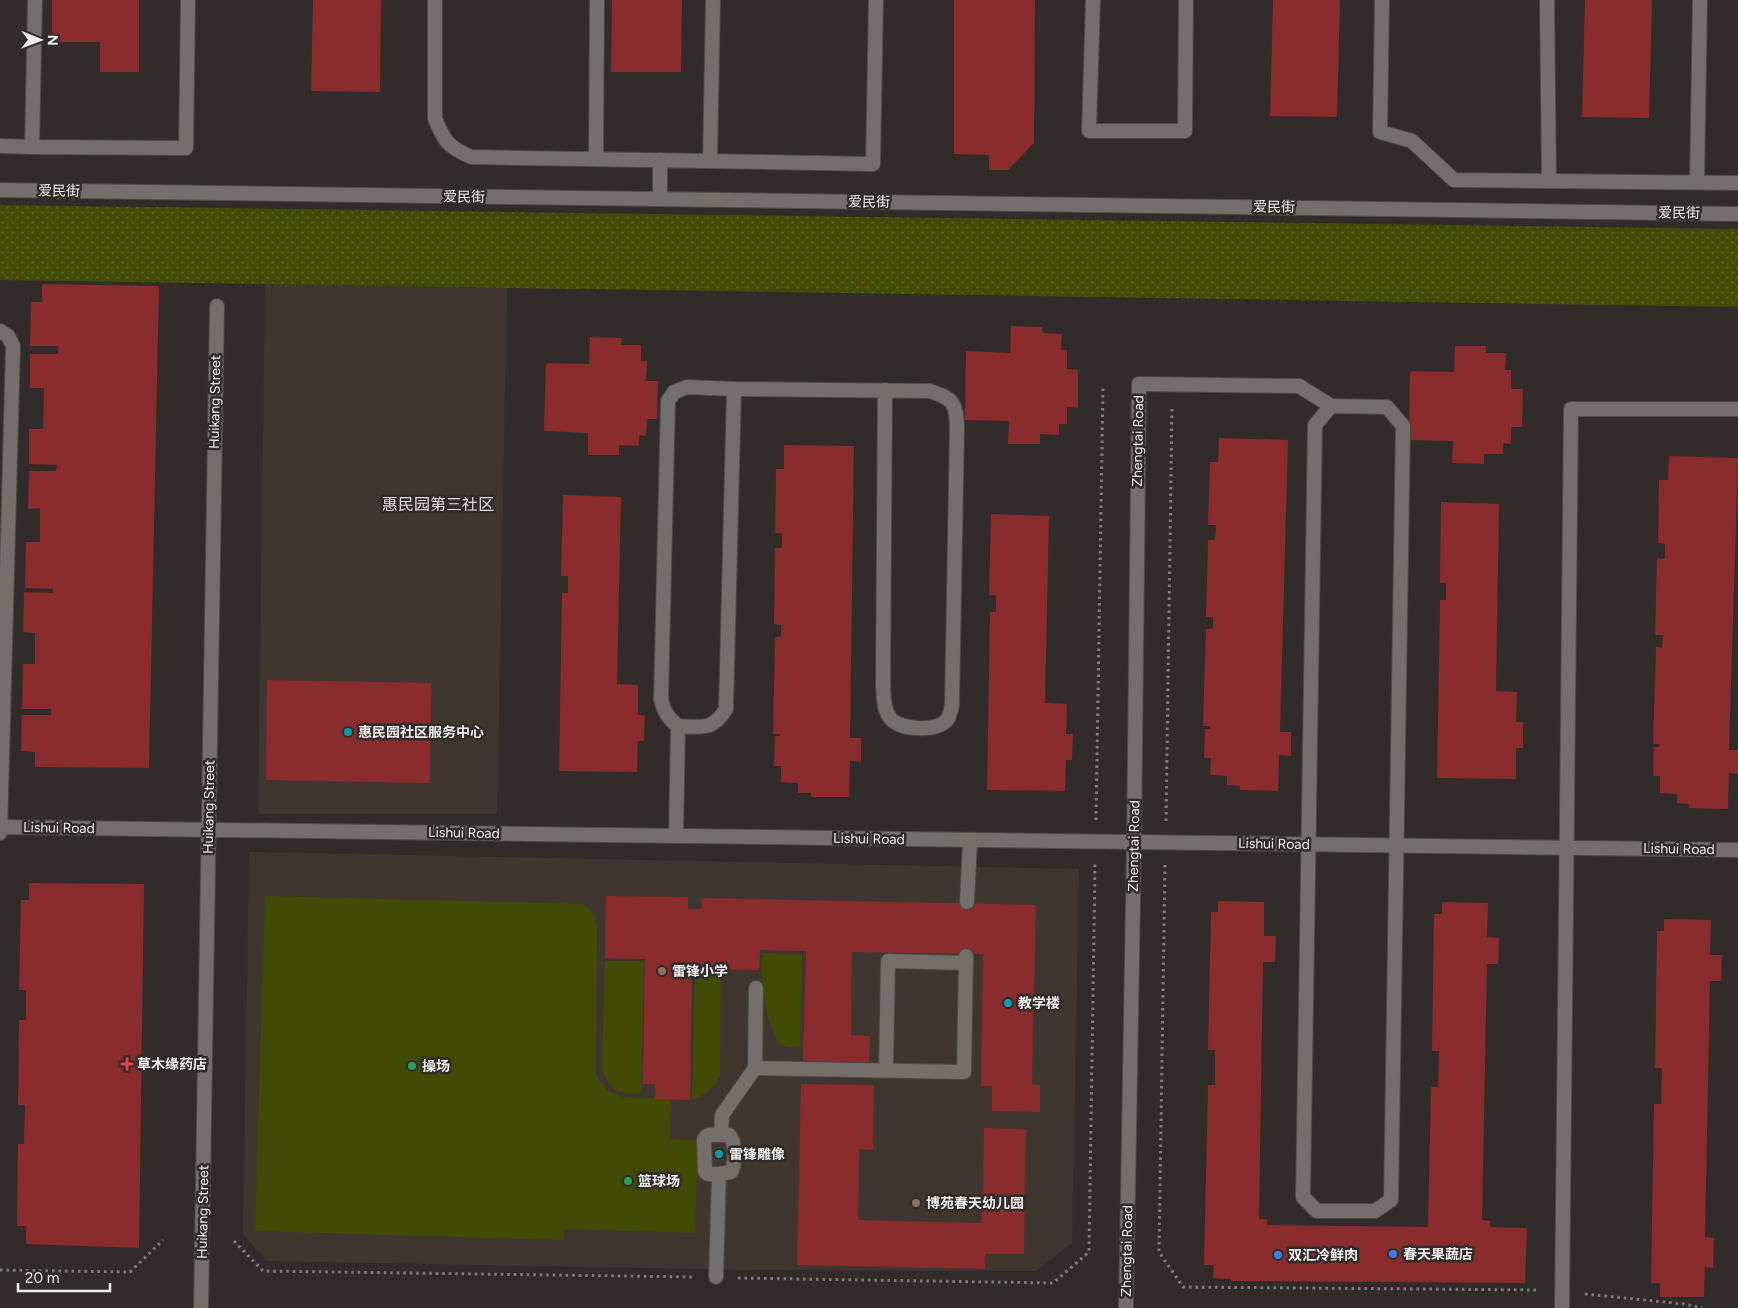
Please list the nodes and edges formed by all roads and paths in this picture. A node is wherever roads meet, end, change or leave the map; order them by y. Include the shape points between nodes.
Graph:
1 (35, 0) edge
2 (188, 0) edge
3 (435, 0) edge
4 (597, 0) edge
5 (713, 0) edge
6 (876, 0) edge
7 (1093, 0) edge
8 (1186, 0) edge
9 (1382, 0) edge
10 (1547, 0) edge
11 (1700, 0) edge
12 (0, 146) edge
13 (32, 146) junction
14 (596, 159) junction
15 (660, 160) junction
16 (710, 161) junction
17 (1549, 180) junction
18 (1697, 182) junction
19 (1738, 183) edge
20 (0, 190) edge
21 (660, 199) junction
22 (1738, 214) edge
23 (217, 306) dead end
24 (0, 331) edge
25 (734, 389) junction
26 (885, 390) junction
27 (1331, 406) junction
28 (1738, 409) edge
29 (2, 666) edge
30 (678, 726) junction
31 (0, 827) edge
32 (209, 830) junction
33 (0, 833) edge
34 (676, 836) junction
35 (970, 841) junction
36 (1134, 842) junction
37 (1308, 844) junction
38 (1397, 845) junction
39 (1567, 848) junction
40 (1738, 850) edge
41 (968, 902) dead end
42 (756, 988) dead end
43 (755, 1068) junction
44 (886, 1070) junction
45 (721, 1135) junction
46 (719, 1174) junction
47 (163, 1240) dead end
48 (234, 1241) dead end
49 (0, 1270) edge
50 (716, 1278) junction
51 (1053, 1283) dead end
52 (1183, 1287) dead end
53 (1562, 1292) junction
54 (201, 1308) edge
55 (1126, 1308) edge
56 (1562, 1308) edge
57 (1702, 1308) edge

1 - 13 street
2 - 13 street via 186,148
3 - 14 street via 435,119 453,149 471,157
4 - 14 street
5 - 16 street
6 - 16 street via 873,164
7 - 8 street via 1089,131 1185,132
9 - 17 street via 1380,132 1412,141 1454,180
10 - 17 street
11 - 18 street
12 - 13 street
14 - 15 street
15 - 16 street
15 - 21 street
17 - 18 street
18 - 19 street
20 - 21 street, 爱民街
21 - 22 street, 爱民街
23 - 32 street, Huikang Street
24 - 29 street via 8,336 13,346
25 - 26 street
25 - 30 street via 726,709 720,720 705,727
25 - 30 street via 687,386 674,392 668,401 661,699 664,712
26 - 26 street via 885,710 891,720 902,727 930,728 948,718 952,705 956,408 945,396 930,391
27 - 36 street, Zhengtai Road via 1299,386 1139,384
27 - 37 street via 1315,425
27 - 38 street via 1386,407 1403,426
28 - 39 street via 1571,410
29 - 31 street
30 - 34 street
31 - 32 street, Lishui Road
31 - 33 street
32 - 34 street, Lishui Road
32 - 54 street, Huikang Street
34 - 35 street, Lishui Road
35 - 36 street, Lishui Road
35 - 41 street
36 - 37 street, Lishui Road
36 - 55 street, Zhengtai Road
37 - 38 street, Lishui Road
37 - 38 street via 1303,1197 1317,1211 1375,1212 1391,1200
38 - 39 street, Lishui Road
39 - 40 street, Lishui Road
39 - 53 street
42 - 43 street
43 - 44 street
43 - 45 street via 722,1116
44 - 44 street via 964,1072 966,959 888,961
45 - 46 street via 729,1135 734,1141 733,1167 731,1172
45 - 46 street via 708,1135 704,1139 705,1172
46 - 50 street
47 - 49 path via 130,1272
48 - 50 path via 263,1271
50 - 51 path
52 - 53 path
53 - 56 street
53 - 57 path

